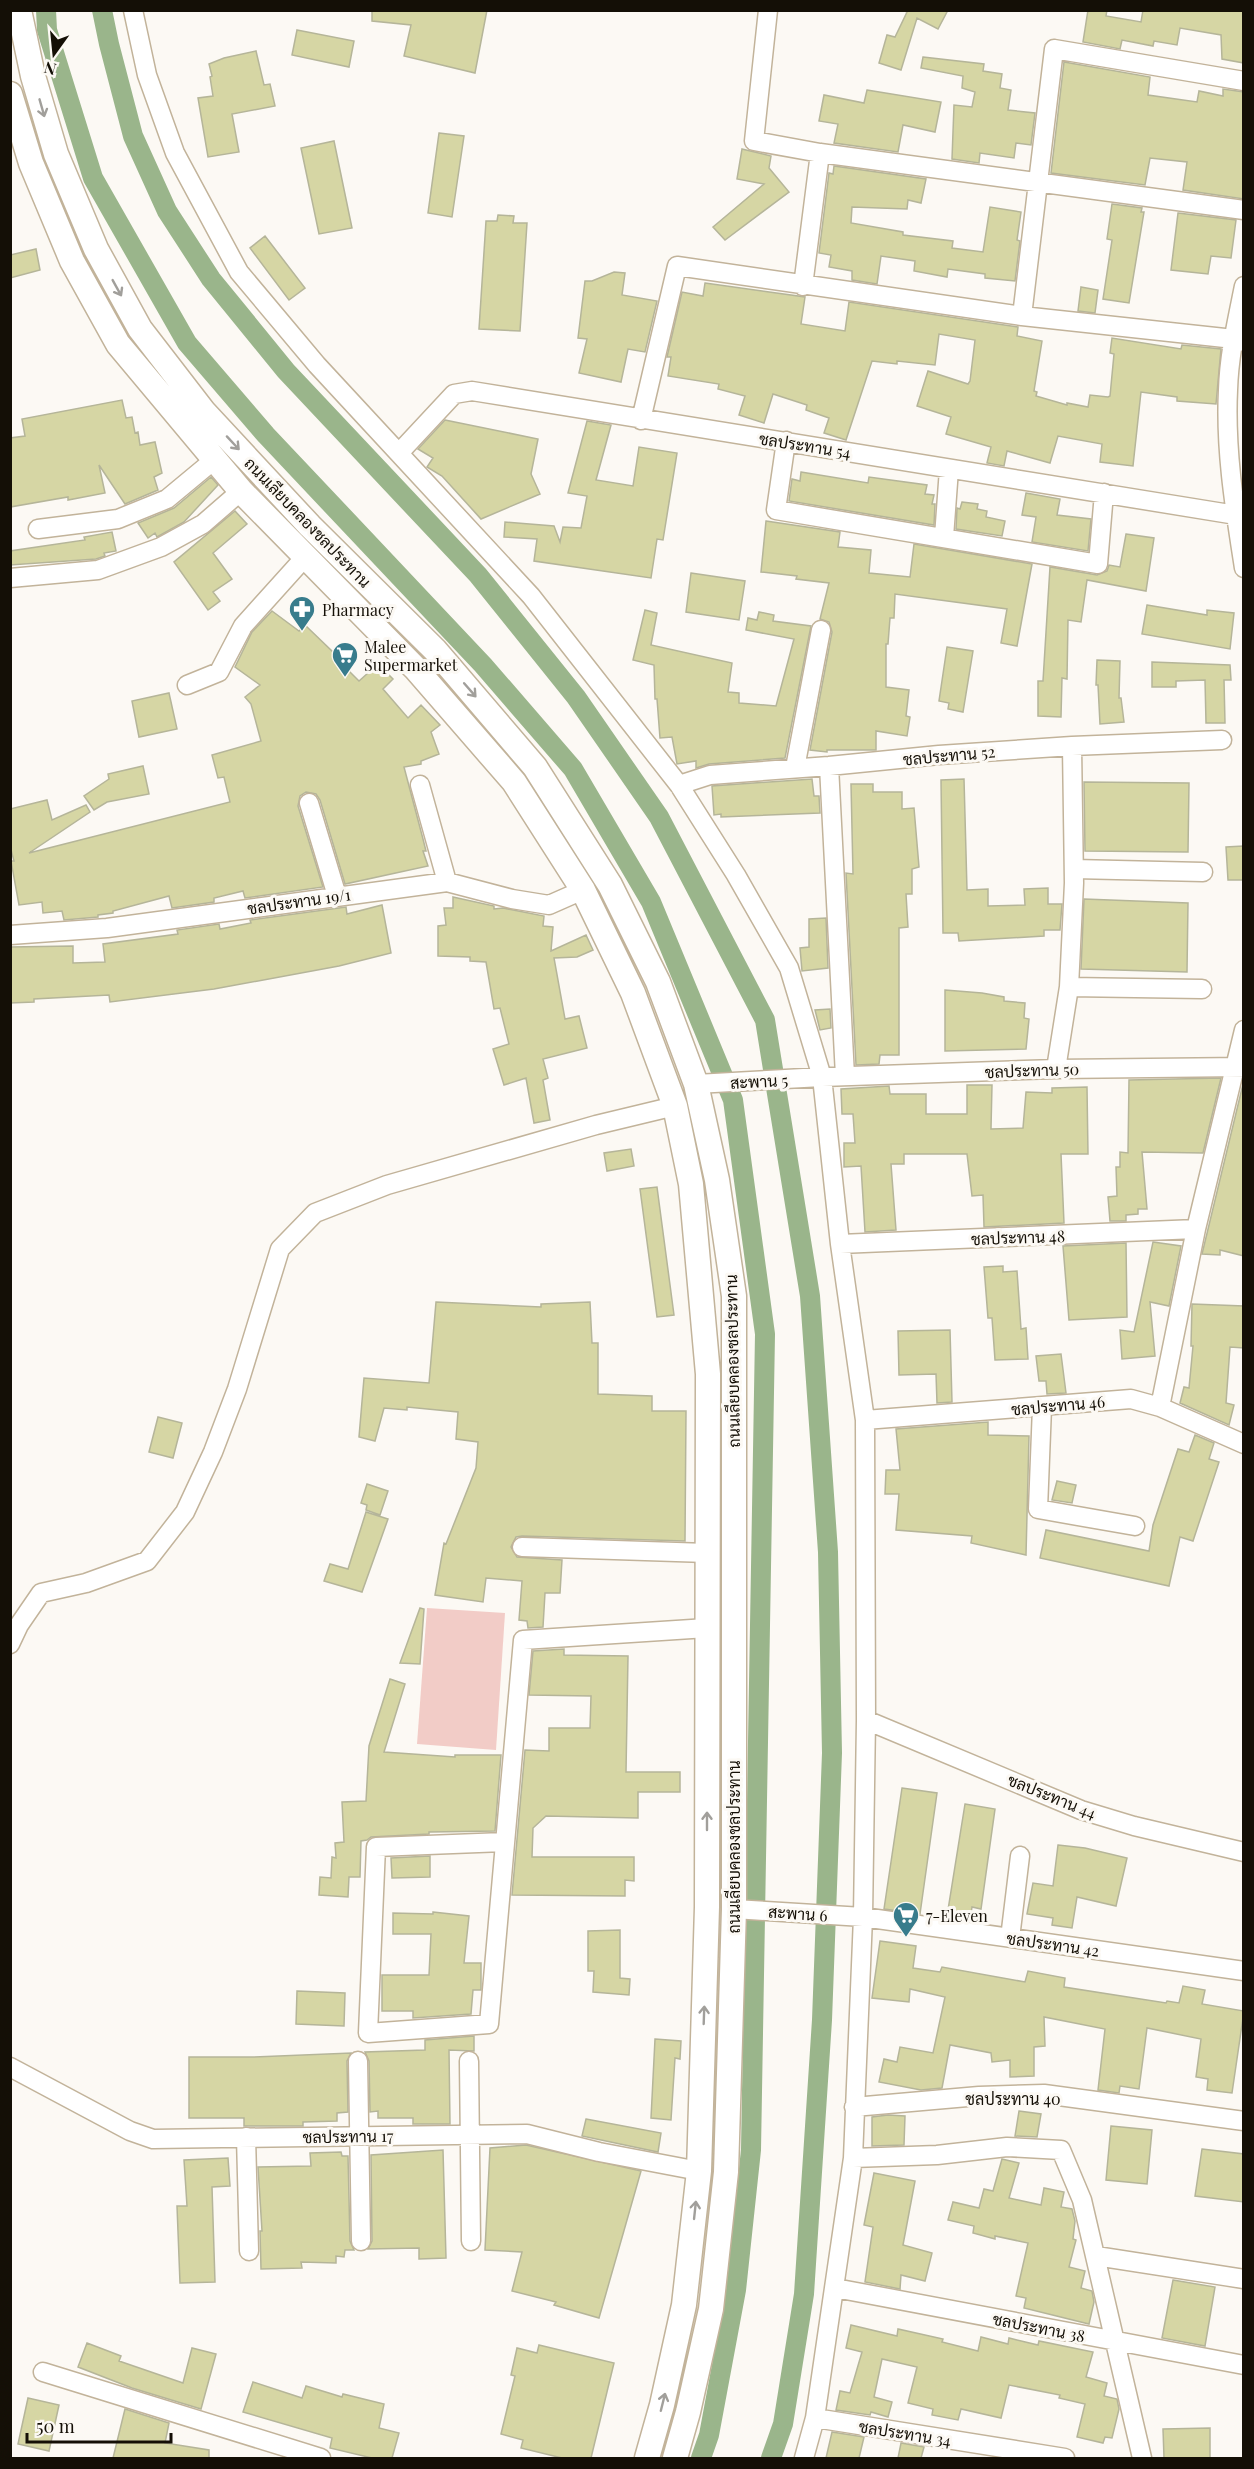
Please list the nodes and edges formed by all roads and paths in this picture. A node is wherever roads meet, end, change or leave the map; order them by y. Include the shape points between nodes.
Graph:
1 (19, 10) edge
2 (133, 10) edge
3 (768, 10) edge
4 (1244, 81) edge
5 (10, 94) edge
6 (820, 153) junction
7 (1037, 181) junction
8 (1244, 210) edge
9 (803, 286) junction
10 (1244, 286) edge
11 (1022, 316) junction
12 (1238, 340) edge
13 (641, 420) junction
14 (786, 441) junction
15 (399, 453) junction
16 (214, 459) junction
17 (949, 469) junction
18 (241, 492) junction
19 (1104, 494) junction
20 (1236, 515) junction
21 (38, 529) dead end
22 (944, 537) junction
23 (306, 556) junction
24 (1244, 568) edge
25 (10, 578) edge
26 (821, 630) dead end
27 (187, 685) dead end
28 (1222, 740) dead end
29 (1072, 746) junction
30 (829, 766) junction
31 (795, 768) junction
32 (420, 785) dead end
33 (679, 785) junction
34 (309, 803) dead end
35 (1074, 869) junction
36 (1203, 872) dead end
37 (447, 882) junction
38 (583, 890) junction
39 (337, 896) junction
40 (10, 935) edge
41 (1070, 987) junction
42 (1202, 989) dead end
43 (1244, 1030) edge
44 (1239, 1066) edge
45 (1056, 1069) junction
46 (845, 1076) junction
47 (822, 1077) junction
48 (696, 1084) junction
49 (675, 1106) junction
50 (1196, 1229) junction
51 (840, 1244) junction
52 (1042, 1407) junction
53 (1160, 1407) junction
54 (865, 1420) junction
55 (1244, 1444) edge
56 (1135, 1526) dead end
57 (522, 1547) dead end
58 (707, 1553) junction
59 (707, 1628) junction
60 (10, 1644) edge
61 (866, 1720) junction
62 (504, 1842) junction
63 (1244, 1852) edge
64 (1020, 1856) dead end
65 (707, 1907) junction
66 (734, 1909) junction
67 (862, 1917) junction
68 (1010, 1938) junction
69 (1244, 1971) edge
70 (358, 2061) dead end
71 (469, 2061) dead end
72 (10, 2067) edge
73 (854, 2108) junction
74 (1244, 2121) edge
75 (470, 2134) junction
76 (360, 2136) junction
77 (246, 2137) junction
78 (853, 2158) junction
79 (699, 2172) junction
80 (361, 2241) dead end
81 (471, 2241) dead end
82 (249, 2251) dead end
83 (1096, 2256) junction
84 (1244, 2279) edge
85 (835, 2288) junction
86 (1117, 2343) junction
87 (1244, 2365) edge
88 (43, 2372) dead end
89 (815, 2418) junction
90 (321, 2458) edge
91 (647, 2458) edge
92 (675, 2458) edge
93 (804, 2458) edge
94 (1065, 2458) edge
95 (1142, 2458) edge

1 -> 48 street, ถนนเลียบคลองชลประทาน via 56,154 96,249 140,329 204,412 310,526 435,650 535,766 610,885 658,982
2 - 15 street via 147,75 175,153 239,272
3 - 6 street via 754,141
4 - 7 street via 1054,48
5 - 16 street, ถนนเลียบคลองชลประทาน via 31,163 72,261 112,334
6 - 7 street
6 - 9 street
7 - 8 street
7 - 11 street
9 - 11 street
9 - 13 street via 677,266
10 - 12 street
11 - 12 street
12 - 20 street via 1228,391
13 - 14 street, ชลประทาน 54
13 - 15 street, ชลประทาน 54 via 463,392 454,394
14 - 17 street, ชลประทาน 54
14 - 22 street via 776,510
15 - 33 street via 531,596
16 - 18 street, ถนนเลียบคลองชลประทาน
16 - 21 street via 167,499 118,519
17 - 19 street, ชลประทาน 54
17 - 22 street
18 - 23 street, ถนนเลียบคลองชลประทาน
18 - 25 street via 202,524 161,547 98,570
19 - 20 street, ชลประทาน 54
19 - 22 street via 1098,564
20 - 24 street
23 - 27 street via 243,626 219,672
23 - 38 street, ถนนเลียบคลองชลประทาน via 415,668 514,782
26 - 31 street
28 - 29 street, ชลประทาน 52
29 - 30 street, ชลประทาน 52
29 - 35 street
30 - 31 street, ชลประทาน 52
30 - 46 street
31 - 33 street, ชลประทาน 52 via 710,774
32 - 37 street
33 - 47 street via 789,968
34 - 39 street
35 - 36 street
35 - 41 street
37 - 38 street, ชลประทาน 19/1 via 549,905
37 - 39 street, ชลประทาน 19/1
38 - 49 street, ถนนเลียบคลองชลประทาน via 633,993
39 - 40 street, ชลประทาน 19/1 via 107,928
41 - 42 street
41 - 45 street
43 - 44 street
44 - 45 street, ชลประทาน 50
44 - 50 street
45 - 46 street, ชลประทาน 50
46 - 47 street, ชลประทาน 50
47 - 48 street, สะพาน 5
47 - 51 street
48 - 66 street, ถนนเลียบคลองชลประทาน via 717,1180 734,1296
49 - 58 street, ถนนเลียบคลองชลประทาน via 691,1184 708,1374
49 - 60 street via 387,1185 315,1213 280,1249 237,1389 185,1512 147,1561 86,1584 41,1593
50 - 51 street, ชลประทาน 48
50 - 53 street
51 - 54 street
52 - 53 street, ชลประทาน 46 via 1131,1399
52 - 54 street, ชลประทาน 46
52 - 56 street via 1038,1509
53 - 55 street, ชลประทาน 46
54 - 61 street
57 - 58 street
58 - 59 street, ถนนเลียบคลองชลประทาน
59 - 62 street via 523,1640
65 -> 59 street, ถนนเลียบคลองชลประทาน
61 - 63 street, ชลประทาน 44 via 1081,1810
61 - 67 street
62 - 62 street via 376,1847 368,2033 489,2024
64 - 68 street
65 - 66 street
79 -> 65 street, ถนนเลียบคลองชลประทาน
66 - 67 street, สะพาน 6
66 - 92 street, ถนนเลียบคลองชลประทาน via 725,2183 711,2309
67 - 68 street, ชลประทาน 42
67 - 73 street
68 - 69 street, ชลประทาน 42
70 - 76 street
71 - 75 street
72 - 77 street, ชลประทาน 17 via 130,2131 153,2139
73 - 74 street, ชลประทาน 40 via 1044,2094
73 - 78 street
75 - 76 street, ชลประทาน 17
75 - 79 street, ชลประทาน 17 via 527,2134
75 - 81 street
76 - 77 street, ชลประทาน 17
76 - 80 street
77 - 82 street
78 - 83 street via 937,2155 1006,2147 1061,2150 1082,2200
78 - 85 street
91 -> 79 street, ถนนเลียบคลองชลประทาน via 684,2305
83 - 84 street
83 - 86 street
85 - 86 street, ชลประทาน 38
85 - 89 street
86 - 87 street, ชลประทาน 38
86 - 95 street
88 - 90 street
89 - 93 street
89 - 94 street, ชลประทาน 34

